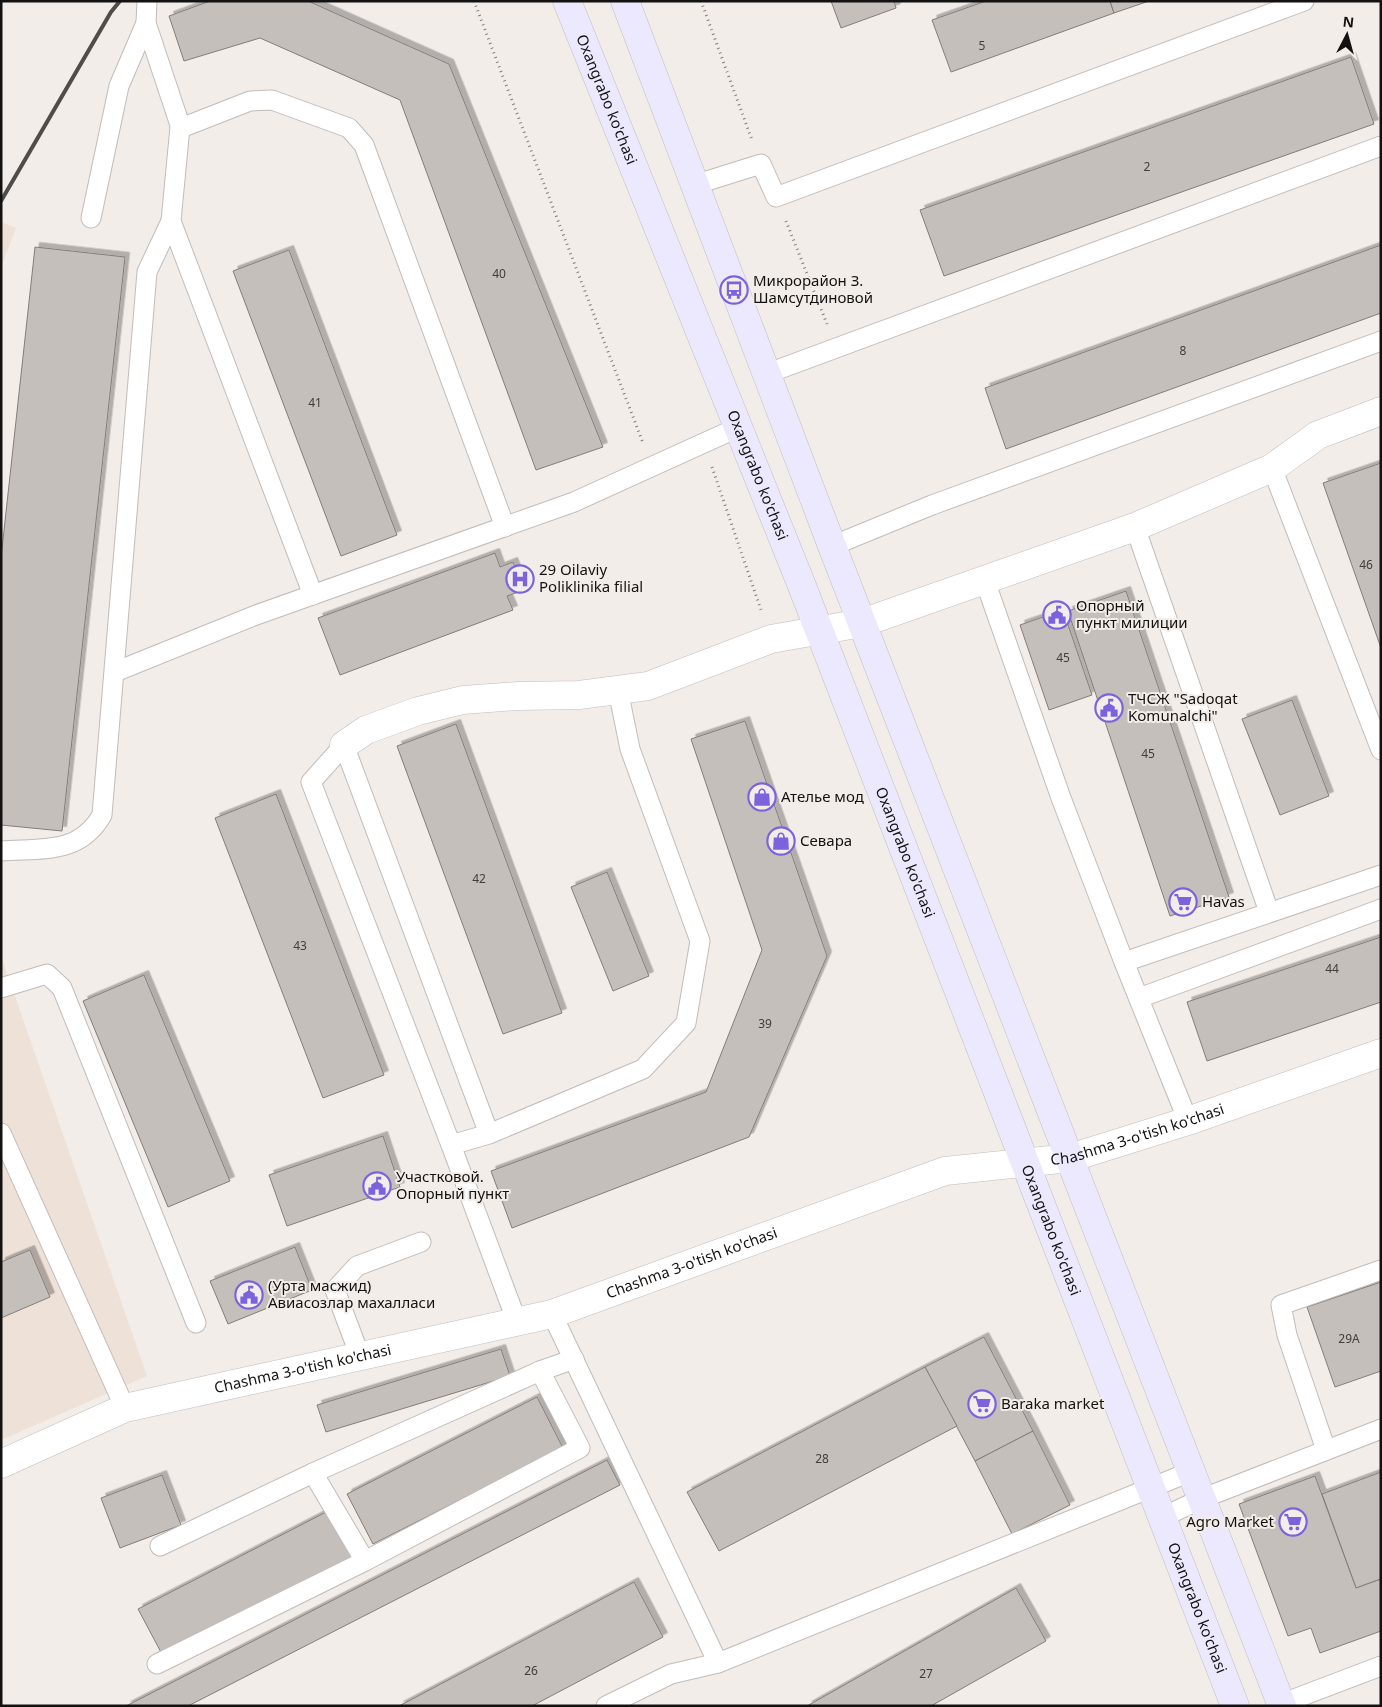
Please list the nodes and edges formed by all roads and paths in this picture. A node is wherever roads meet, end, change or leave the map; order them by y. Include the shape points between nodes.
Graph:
1 (147, 1) edge
2 (474, 1) edge
3 (567, 1) edge
4 (625, 1) edge
5 (701, 1) edge
6 (1304, 1) edge
7 (146, 23) junction
8 (180, 127) junction
9 (1381, 146) edge
10 (761, 164) junction
11 (694, 185) junction
12 (776, 197) junction
13 (91, 218) dead end
14 (170, 221) junction
15 (1381, 341) edge
16 (837, 349) junction
17 (766, 374) junction
18 (1381, 410) edge
19 (739, 427) junction
20 (704, 443) junction
21 (652, 467) junction
22 (1272, 468) junction
23 (505, 527) junction
24 (1135, 527) junction
25 (832, 546) junction
26 (984, 578) junction
27 (313, 595) junction
28 (862, 622) junction
29 (818, 629) junction
30 (771, 639) junction
31 (115, 672) junction
32 (618, 690) junction
33 (344, 745) junction
34 (1381, 750) edge
35 (1, 851) edge
36 (1381, 875) edge
37 (1381, 909) edge
38 (1269, 912) junction
39 (1124, 962) junction
40 (1, 988) edge
41 (1139, 998) junction
42 (1381, 1053) edge
43 (1188, 1121) junction
44 (1, 1133) edge
45 (489, 1134) junction
46 (450, 1146) junction
47 (1070, 1158) junction
48 (1024, 1163) junction
49 (421, 1242) dead end
50 (1381, 1270) edge
51 (552, 1314) junction
52 (517, 1322) junction
53 (196, 1323) dead end
54 (360, 1356) junction
55 (574, 1359) junction
56 (540, 1371) junction
57 (125, 1408) junction
58 (1381, 1429) edge
59 (1326, 1450) junction
60 (1, 1464) edge
61 (1190, 1472) junction
62 (313, 1473) junction
63 (1150, 1490) junction
64 (1201, 1499) junction
65 (1161, 1518) junction
66 (160, 1546) dead end
67 (365, 1561) junction
68 (718, 1663) junction
69 (157, 1664) dead end
70 (1381, 1666) edge
71 (1282, 1705) edge
72 (606, 1706) edge
73 (1235, 1706) edge

1 - 7 lane
2 - 21 path
3 - 19 main road, Oxangrabo ko'chasi
4 - 11 main road
5 - 10 path
6 - 12 lane
7 - 8 lane
7 - 13 lane via 119,86
8 - 14 lane
8 - 23 lane via 250,101 272,100 349,128 364,146
9 - 16 lane
10 - 11 lane
10 - 12 lane
11 - 17 main road
12 - 16 path
14 - 27 lane
14 - 31 lane via 147,272
15 - 25 lane via 942,502
16 - 17 lane
17 - 25 main road
18 - 22 street via 1318,435
19 - 20 lane
19 - 29 main road, Oxangrabo ko'chasi
20 - 21 lane
20 - 30 path
21 - 23 lane via 574,502
22 - 24 street
22 - 34 lane
23 - 27 lane
24 - 26 street
24 - 38 lane
25 - 28 main road
26 - 28 street
26 - 39 lane via 1061,798
27 - 31 lane
28 - 29 street
28 - 47 main road
29 - 30 street
29 - 48 main road, Oxangrabo ko'chasi
30 - 32 street via 648,686
31 - 35 lane via 102,815 96,826 87,836 70,844
32 - 33 street via 463,700 418,711 366,730
32 - 45 lane via 630,749 700,941 686,1024 643,1069
33 - 45 lane
33 - 46 lane via 311,782
36 - 38 lane
37 - 41 lane
38 - 39 lane
39 - 41 lane
40 - 53 lane via 47,974 62,988
41 - 43 lane
42 - 43 street, Chashma 3-o'tish ko'chasi
43 - 47 street, Chashma 3-o'tish ko'chasi
44 - 57 lane
45 - 46 lane
46 - 52 lane
47 - 48 street, Chashma 3-o'tish ko'chasi
47 - 61 main road
48 - 51 street, Chashma 3-o'tish ko'chasi via 945,1171
48 - 63 main road, Oxangrabo ko'chasi
49 - 54 lane via 357,1266 335,1290
50 - 59 lane via 1281,1305 1287,1335
51 - 52 street, Chashma 3-o'tish ko'chasi
51 - 55 lane
52 - 54 street, Chashma 3-o'tish ko'chasi
54 - 57 street, Chashma 3-o'tish ko'chasi
55 - 56 lane
55 - 68 lane
56 - 62 lane
56 - 67 lane via 580,1448
57 - 60 street, Chashma 3-o'tish ko'chasi
58 - 59 lane
59 - 64 lane
61 - 63 lane
61 - 64 main road
62 - 66 lane
62 - 67 lane
63 - 65 main road, Oxangrabo ko'chasi
63 - 68 lane
64 - 65 lane
64 - 71 main road
65 - 73 main road, Oxangrabo ko'chasi
67 - 69 lane
68 - 72 lane via 671,1674
70 - 71 lane

